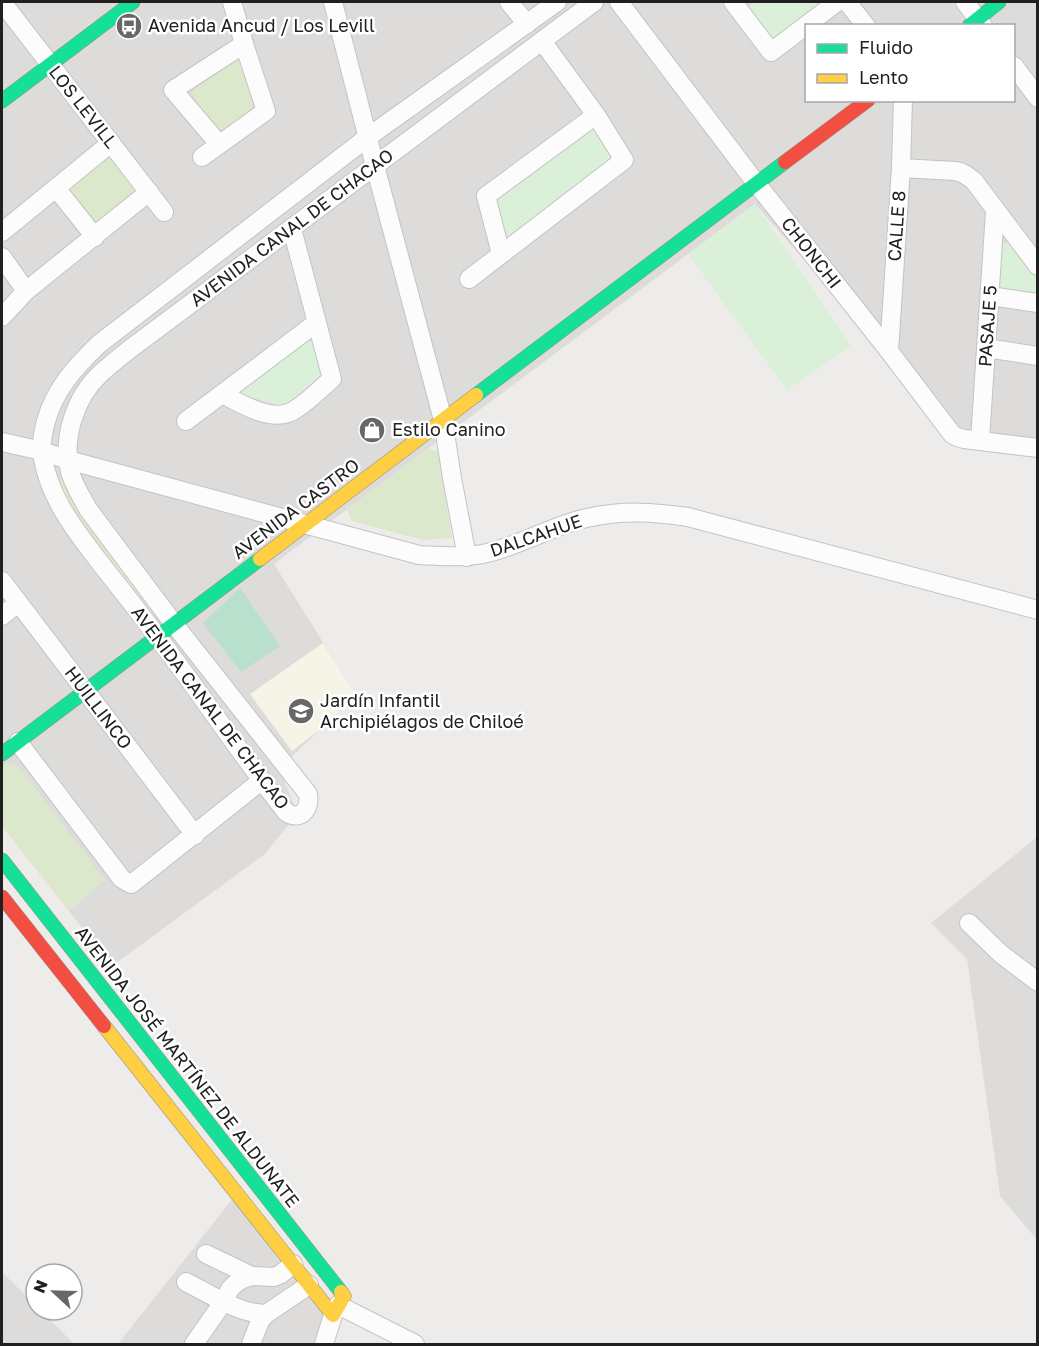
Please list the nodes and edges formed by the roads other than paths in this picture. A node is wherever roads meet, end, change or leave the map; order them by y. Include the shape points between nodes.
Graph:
1 (2, 2) edge
2 (134, 2) edge
3 (232, 2) edge
4 (333, 2) edge
5 (509, 2) edge
6 (557, 2) edge
7 (594, 2) edge
8 (619, 2) edge
9 (837, 2) edge
10 (847, 2) edge
11 (965, 2) edge
12 (999, 2) edge
13 (737, 3) edge
14 (977, 23) edge
15 (527, 24) junction
16 (808, 24) edge
17 (864, 24) edge
18 (805, 26) edge
19 (542, 41) junction
20 (244, 44) junction
21 (50, 64) junction
22 (1015, 67) edge
23 (1038, 98) edge
24 (2, 101) edge
25 (865, 102) edge
26 (903, 102) edge
27 (596, 115) junction
28 (368, 137) junction
29 (111, 143) junction
30 (219, 144) junction
31 (202, 157) dead end
32 (375, 166) junction
33 (901, 168) junction
34 (756, 183) junction
35 (56, 188) junction
36 (148, 192) junction
37 (995, 211) junction
38 (164, 212) dead end
39 (292, 230) junction
40 (2, 232) edge
41 (94, 237) junction
42 (501, 254) junction
43 (2, 257) edge
44 (1038, 266) edge
45 (469, 279) dead end
46 (26, 291) junction
47 (990, 296) junction
48 (1038, 303) edge
49 (2, 317) edge
50 (316, 323) junction
51 (986, 348) junction
52 (889, 351) junction
53 (1038, 356) edge
54 (222, 394) junction
55 (443, 420) junction
56 (186, 421) dead end
57 (980, 440) junction
58 (2, 442) edge
59 (1038, 448) edge
60 (42, 451) junction
61 (68, 460) junction
62 (306, 524) junction
63 (467, 556) junction
64 (2, 581) edge
65 (18, 603) junction
66 (1038, 610) edge
67 (2, 615) edge
68 (174, 624) junction
69 (157, 636) junction
70 (86, 691) junction
71 (18, 742) junction
72 (2, 754) edge
73 (261, 781) junction
74 (195, 835) junction
75 (2, 860) edge
76 (2, 897) edge
77 (969, 923) dead end
78 (1038, 982) edge
79 (206, 1254) dead end
80 (293, 1264) junction
81 (252, 1276) junction
82 (186, 1282) dead end
83 (309, 1285) junction
84 (224, 1301) junction
85 (338, 1305) junction
86 (263, 1318) junction
87 (194, 1344) edge
88 (251, 1344) edge
89 (324, 1344) edge
90 (415, 1344) edge

1 - 21 street, LOS LEVILL
2 - 21 street
3 - 20 street
4 - 28 street
5 - 15 street
6 - 15 street, AVENIDA CANAL DE CHACAO
7 - 19 street, AVENIDA CANAL DE CHACAO
8 - 34 street, CHONCHI
9 - 16 street
10 - 17 street
11 - 14 street
12 - 14 street
13 - 18 street via 771,52
15 - 28 street, AVENIDA CANAL DE CHACAO
19 - 27 street
19 - 32 street, AVENIDA CANAL DE CHACAO
20 - 30 street via 266,111
20 - 30 street via 173,90
21 - 24 street
21 - 29 street, LOS LEVILL
22 - 23 street
25 - 34 street, AVENIDA CASTRO
26 - 33 street, CALLE 8
27 - 42 street via 486,196
27 - 42 street via 624,160
28 - 32 street
28 - 60 street, AVENIDA CANAL DE CHACAO via 80,362 56,393 43,432
29 - 35 street
29 - 36 street, LOS LEVILL
30 - 31 street
32 - 39 street, AVENIDA CANAL DE CHACAO
32 - 55 street
33 - 37 street via 961,172 974,181
33 - 52 street, CALLE 8
34 - 52 street, CHONCHI
34 - 55 street, AVENIDA CASTRO
35 - 40 street
35 - 41 street
36 - 38 street, LOS LEVILL
36 - 41 street
37 - 44 street
37 - 47 street, PASAJE 5
39 - 50 street
39 - 61 street, AVENIDA CANAL DE CHACAO via 100,374 75,413 68,437
41 - 46 street
42 - 45 street
43 - 46 street
46 - 49 street
47 - 48 street
47 - 51 street, PASAJE 5
50 - 54 street
50 - 54 street via 332,379 294,411 267,413
51 - 53 street
51 - 57 street, PASAJE 5
52 - 57 street, CHONCHI via 952,434
54 - 56 street
55 - 62 street, AVENIDA CASTRO
55 - 63 street
57 - 59 street, CHONCHI
58 - 60 street, DALCAHUE
60 - 61 street, DALCAHUE
60 - 69 street, AVENIDA CANAL DE CHACAO via 47,477 69,521
61 - 62 street, DALCAHUE
61 - 68 street, AVENIDA CANAL DE CHACAO via 88,509
62 - 63 street, DALCAHUE via 418,555
62 - 68 street, AVENIDA CASTRO
63 - 66 street, DALCAHUE via 504,549 586,518 655,512 688,517
64 - 65 street, HUILLINCO
65 - 67 street
65 - 70 street, HUILLINCO
68 - 69 street, AVENIDA CASTRO
68 - 73 street, AVENIDA CANAL DE CHACAO via 308,794 307,808 291,816
69 - 70 street, AVENIDA CASTRO
69 - 73 street, AVENIDA CANAL DE CHACAO
70 - 71 street, AVENIDA CASTRO
70 - 74 street, HUILLINCO
71 - 72 street, AVENIDA CASTRO
71 - 74 street via 126,882 134,882
73 - 74 street
75 - 85 street, AVENIDA JOSÉ MARTÍNEZ DE ALDUNATE
76 - 80 street
77 - 78 street
79 - 81 street
80 - 81 street via 274,1277
80 - 83 street
81 - 84 street via 236,1283
82 - 84 street
83 - 85 street
83 - 86 street
84 - 86 street
84 - 87 street
85 - 89 street
85 - 90 street
86 - 88 street

